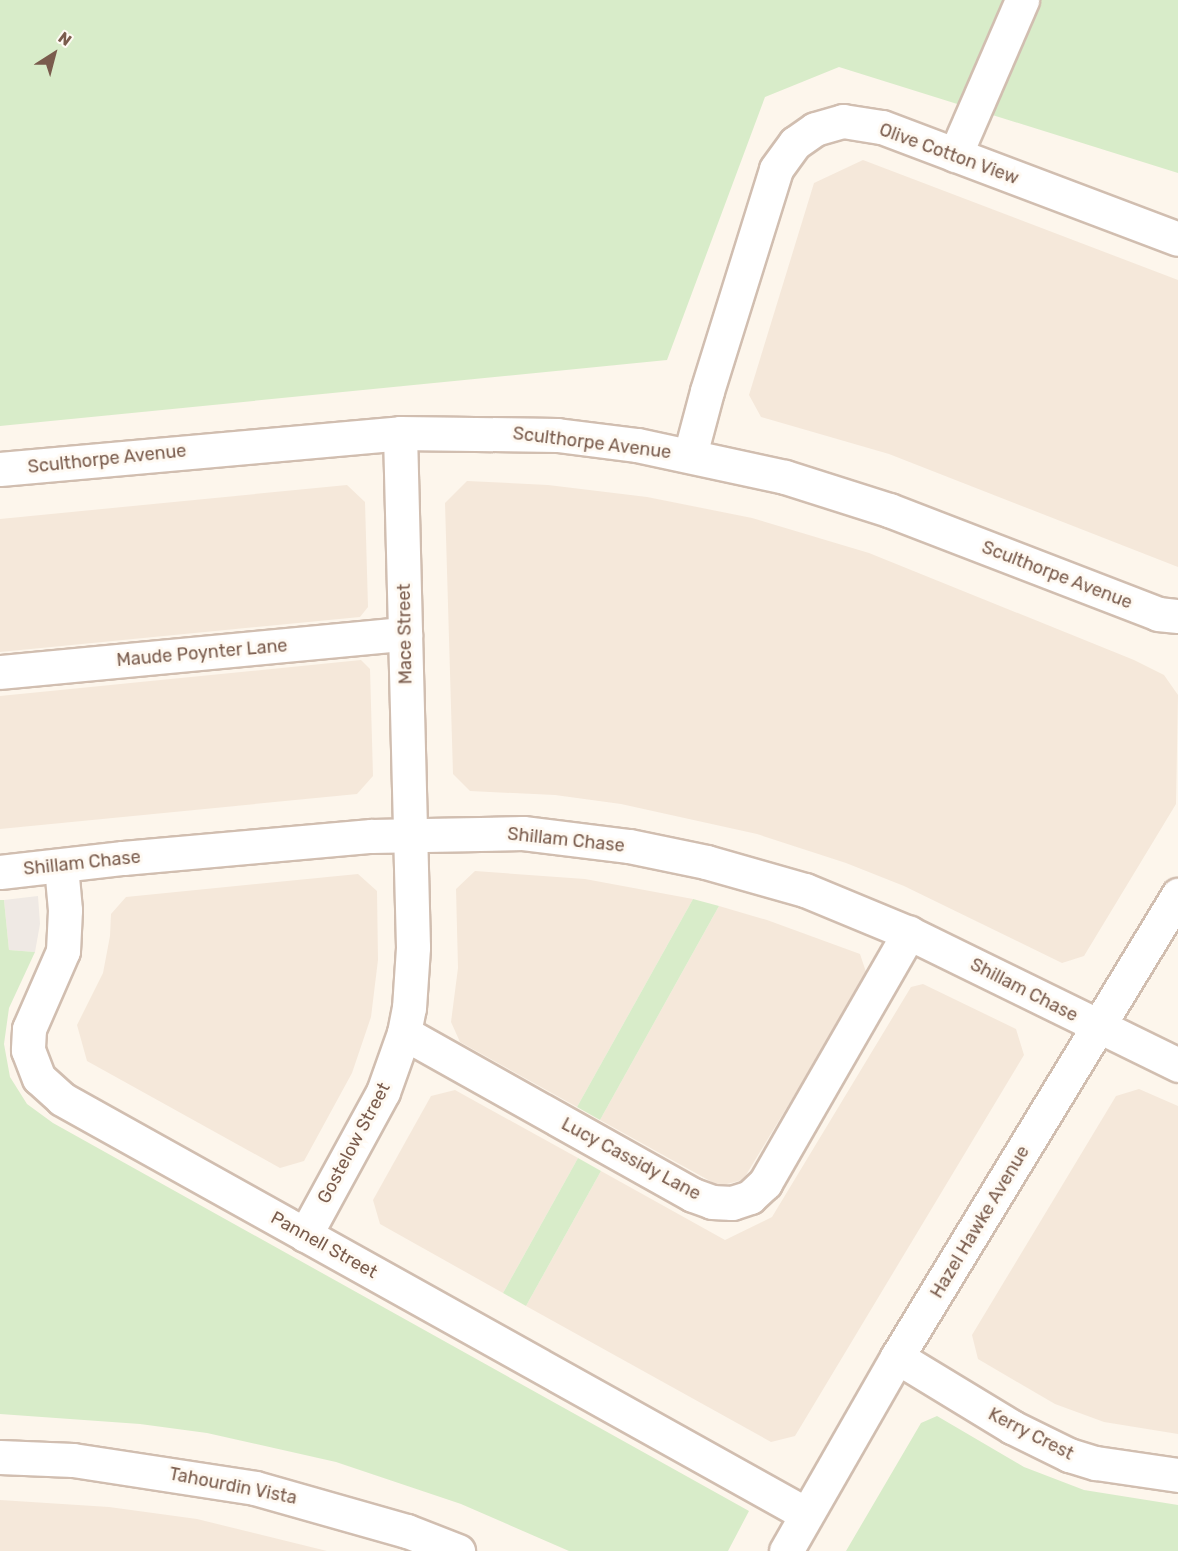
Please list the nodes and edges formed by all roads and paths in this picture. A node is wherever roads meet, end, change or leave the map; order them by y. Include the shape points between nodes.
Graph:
1 (1022, 0) edge
2 (955, 155) junction
3 (1178, 239) edge
4 (400, 433) junction
5 (690, 455) junction
6 (0, 469) edge
7 (1171, 620) edge
8 (405, 634) junction
9 (0, 672) edge
10 (409, 835) junction
11 (61, 866) junction
12 (0, 872) edge
13 (1178, 895) edge
14 (909, 933) junction
15 (1098, 1027) junction
16 (404, 1033) junction
17 (1178, 1065) edge
18 (305, 1235) junction
19 (897, 1357) junction
20 (0, 1457) edge
21 (1178, 1475) edge
22 (806, 1514) junction
23 (458, 1551) edge
24 (786, 1551) edge

1 - 2 street
2 - 3 street, Olive Cotton View
2 - 5 street, Olive Cotton View via 882,127 843,122 815,129 795,143 776,170 758,220
4 - 5 street, Sculthorpe Avenue via 557,435
4 - 6 street, Sculthorpe Avenue
4 - 8 street, Mace Street
5 - 7 street, Sculthorpe Avenue via 785,477 889,510
8 - 9 street, Maude Poynter Lane
8 - 10 street, Mace Street
10 - 11 street, Shillam Chase
10 - 14 street, Shillam Chase via 523,833 629,846 706,861 805,890
10 - 16 street, Gostelow Street via 412,947
11 - 12 street, Shillam Chase
11 - 18 street, Pannell Street via 63,951 29,1029 28,1050 39,1078 62,1099
13 - 15 street, Hazel Hawke Avenue
14 - 15 street, Shillam Chase
14 - 16 street, Lucy Cassidy Lane via 765,1183 750,1197 732,1203 693,1196
15 - 17 street, Shillam Chase
15 - 19 street, Hazel Hawke Avenue
16 - 18 street, Gostelow Street via 383,1092
18 - 22 street, Pannell Street
19 - 21 street, Kerry Crest via 1012,1427 1069,1455 1127,1469
19 - 22 street, Hazel Hawke Avenue
20 - 23 street, Tahourdin Vista via 73,1460 255,1488 396,1528
22 - 24 street, Hazel Hawke Avenue

